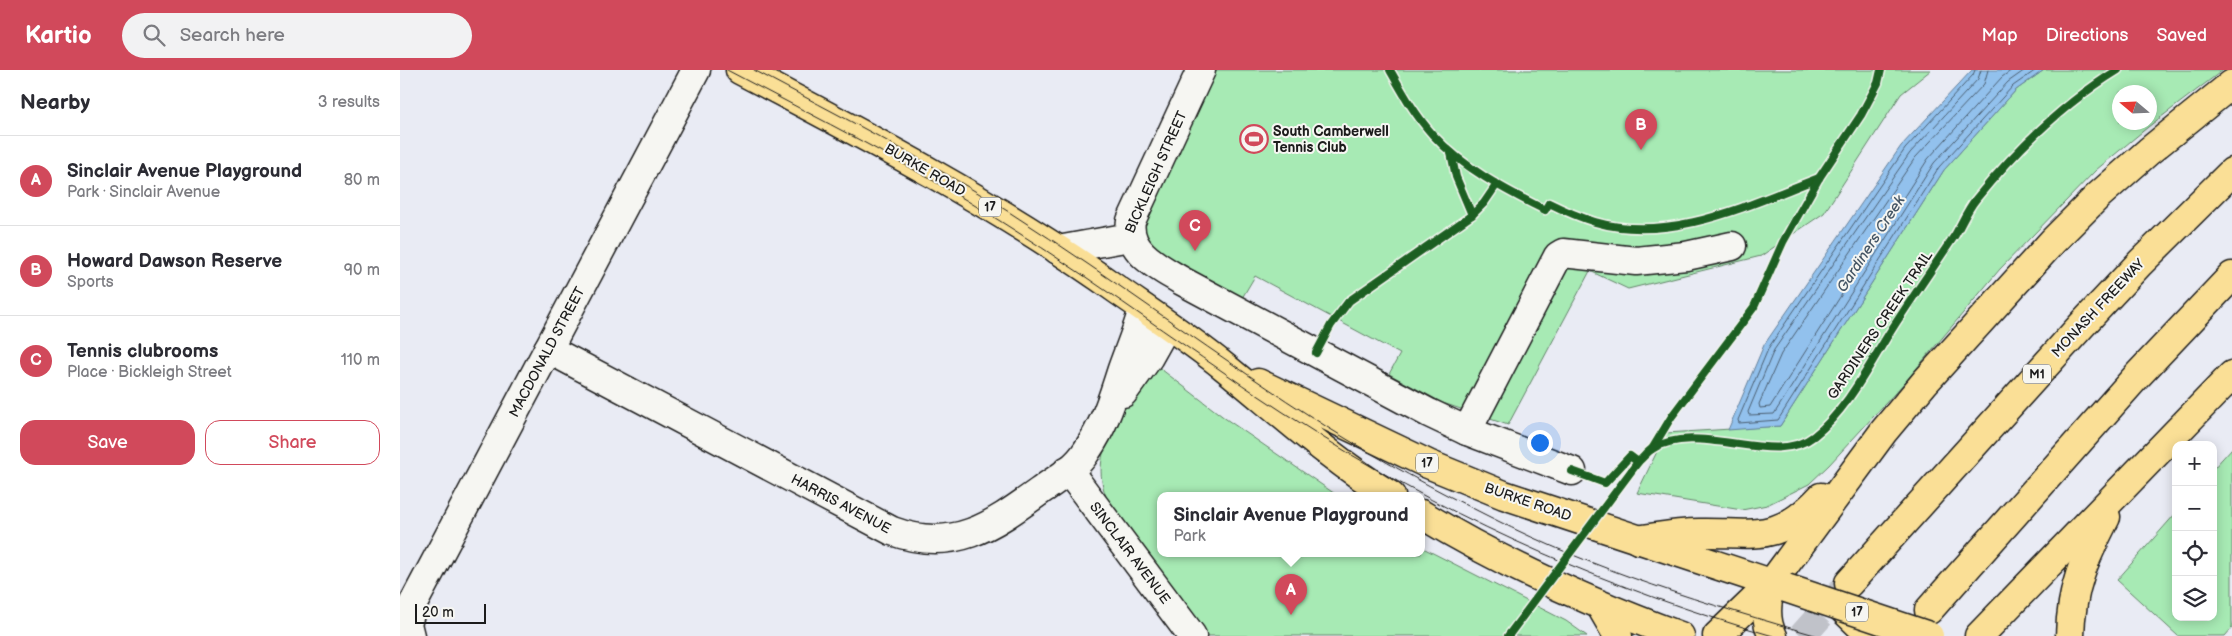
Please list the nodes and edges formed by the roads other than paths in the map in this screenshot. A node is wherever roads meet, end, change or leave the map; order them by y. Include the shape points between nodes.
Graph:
1 (696, 70) edge
2 (740, 70) edge
3 (1202, 70) edge
4 (2232, 84) edge
5 (2232, 172) edge
6 (1130, 237) junction
7 (1732, 246) dead end
8 (1058, 250) junction
9 (2232, 276) edge
10 (1143, 308) junction
11 (1167, 325) junction
12 (548, 349) junction
13 (1225, 367) junction
14 (2232, 375) edge
15 (1111, 408) junction
16 (1467, 431) junction
17 (1884, 431) junction
18 (1068, 470) junction
19 (1572, 471) dead end
20 (2120, 489) junction
21 (1384, 492) edge
22 (1425, 516) edge
23 (1638, 540) junction
24 (1778, 586) junction
25 (1845, 595) junction
26 (1600, 605) junction
27 (1929, 623) edge
28 (410, 636) edge
29 (1192, 636) edge
30 (1618, 636) edge
31 (1680, 636) edge
32 (1717, 636) edge
33 (1773, 636) edge
34 (1871, 636) edge
35 (1978, 636) edge
36 (2070, 636) edge

1 - 12 street, MACDONALD STREET
2 - 8 main road, BURKE ROAD / 17 via 915,163
3 - 6 street, BICKLEIGH STREET via 1135,212
4 - 17 main road via 2098,196 2009,289
5 - 25 main road, MONASH FREEWAY / M1 via 2081,326
6 - 8 street, BICKLEIGH STREET
6 - 16 street via 1144,256 1182,281
7 - 16 street via 1636,262 1563,253 1558,256
8 - 10 main road, BURKE ROAD / 17
9 - 27 main road via 2137,376
10 - 11 main road, BURKE ROAD / 17
10 - 15 street, HARRIS AVENUE
11 - 13 main road, BURKE ROAD / 17
11 - 15 street, HARRIS AVENUE via 1136,378
12 - 18 street, HARRIS AVENUE via 906,537 939,540 973,533 1013,511
12 - 28 street, MACDONALD STREET via 413,604 407,624
13 - 21 main road, BURKE ROAD / 17 via 1358,476
13 - 23 main road, BURKE ROAD / 17 via 1462,478
14 - 20 main road
15 - 18 street, HARRIS AVENUE via 1087,452
16 - 19 street
17 - 23 main road via 1813,506 1780,529 1749,535 1698,533
17 - 24 main road
18 - 29 street, SINCLAIR AVENUE
20 - 35 main road
20 - 36 main road via 2077,579
22 - 26 main road via 1504,560
23 - 24 main road, BURKE ROAD / 17
24 - 25 main road, BURKE ROAD / 17, bridge
24 - 32 main road
24 - 33 main road via 1767,610
25 - 27 main road, BURKE ROAD / 17, bridge
25 - 34 main road
26 - 30 main road
26 - 31 main road

